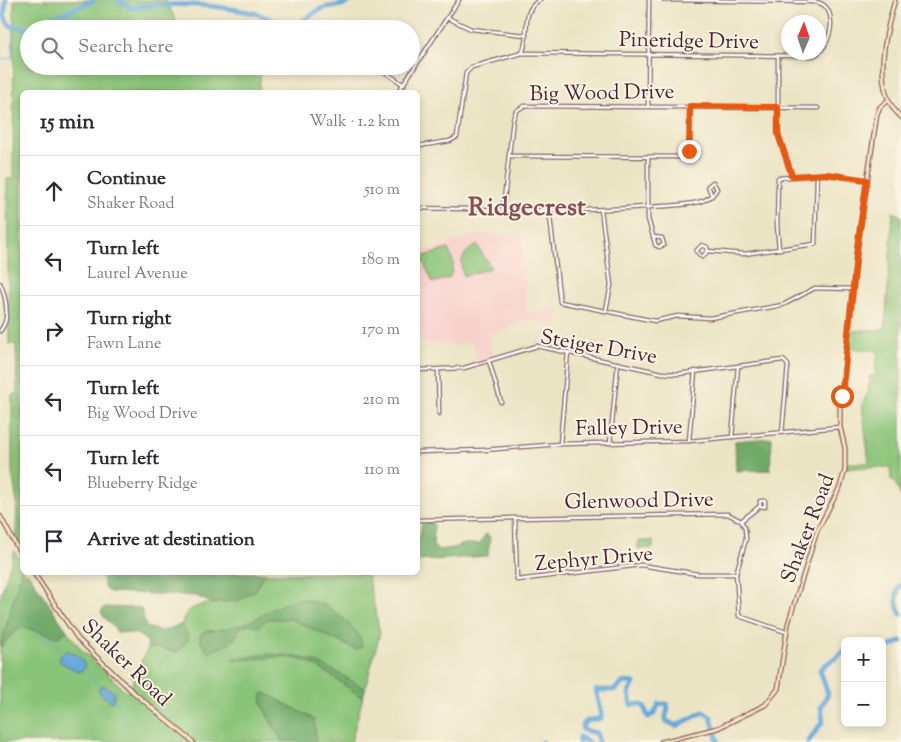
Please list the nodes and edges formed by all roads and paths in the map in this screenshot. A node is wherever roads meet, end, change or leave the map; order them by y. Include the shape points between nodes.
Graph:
1 (459, 0) edge
2 (540, 0) edge
3 (649, 0) edge
4 (664, 0) edge
5 (679, 0) edge
6 (895, 0) edge
7 (448, 18) junction
8 (525, 35) junction
9 (522, 53) junction
10 (649, 55) junction
11 (778, 56) junction
12 (420, 61) edge
13 (389, 75) edge
14 (411, 75) edge
15 (404, 85) junction
16 (400, 90) edge
17 (888, 101) junction
18 (648, 106) junction
19 (690, 106) junction
20 (778, 107) junction
21 (818, 108) dead end
22 (901, 117) edge
23 (420, 146) edge
24 (509, 156) junction
25 (648, 158) junction
26 (817, 175) junction
27 (792, 176) junction
28 (867, 180) junction
29 (712, 196) junction
30 (647, 207) junction
31 (420, 208) edge
32 (503, 209) junction
33 (549, 209) junction
34 (601, 210) junction
35 (653, 238) junction
36 (779, 249) junction
37 (708, 252) junction
38 (0, 283) edge
39 (852, 289) junction
40 (606, 310) junction
41 (0, 331) edge
42 (568, 352) junction
43 (489, 361) junction
44 (618, 364) junction
45 (738, 366) junction
46 (438, 369) junction
47 (420, 370) edge
48 (695, 371) junction
49 (501, 402) dead end
50 (439, 414) dead end
51 (840, 427) junction
52 (782, 433) junction
53 (732, 437) junction
54 (689, 442) junction
55 (610, 443) junction
56 (560, 444) junction
57 (420, 452) edge
58 (760, 506) dead end
59 (0, 516) edge
60 (515, 518) junction
61 (420, 520) edge
62 (741, 521) junction
63 (20, 552) edge
64 (736, 574) junction
65 (35, 575) edge
66 (786, 632) junction
67 (684, 736) junction
68 (193, 742) edge
69 (661, 742) edge
70 (686, 742) edge

1 - 7 street
2 - 8 street via 529,11
3 - 10 street
4 - 5 street, Pineridge Drive
5 - 11 street, Pineridge Drive via 816,2 826,6 831,21 820,52 809,57
6 - 17 street via 882,78
7 - 8 street via 466,28
7 - 12 street
8 - 9 street
9 - 10 street, Pineridge Drive
9 - 23 street, Pineridge Drive via 468,70 456,137
10 - 11 street, Pineridge Drive
10 - 18 street
11 - 20 street
13 - 15 street
14 - 15 street
15 - 16 street
17 - 22 street
17 - 28 street, Shaker Road via 878,111
18 - 19 street, Big Wood Drive
18 - 24 street, Big Wood Drive via 524,106 513,118
19 - 20 street, Big Wood Drive
19 - 25 street via 688,153 678,158
20 - 21 street, Big Wood Drive
20 - 27 street via 778,134
24 - 25 street
24 - 32 street, Big Wood Drive
25 - 30 street
26 - 27 street
26 - 28 street
26 - 36 street via 815,244
27 - 36 street via 778,178 776,225
28 - 39 street, Shaker Road
29 - 29 street via 717,188 713,182 708,187
29 - 30 street via 696,203
30 - 34 street
30 - 35 street
31 - 32 street
32 - 33 street
33 - 34 street
33 - 40 street via 560,302
34 - 40 street via 611,285
35 - 35 street via 662,238 664,245 657,247
36 - 37 street via 740,254
37 - 37 street via 702,257 697,250 703,245
38 - 41 street via 6,304 5,322
39 - 40 street via 815,288 784,305 704,318 678,316 656,321
39 - 51 street, Shaker Road
42 - 43 street, Steiger Drive via 537,346
42 - 44 street, Steiger Drive
42 - 56 street
43 - 46 street, Steiger Drive via 464,368
43 - 49 street
44 - 48 street, Steiger Drive via 662,374
44 - 55 street
45 - 48 street, Steiger Drive
45 - 52 street, Steiger Drive via 777,360 788,365
45 - 53 street
46 - 47 street, Steiger Drive
46 - 50 street
48 - 54 street
51 - 52 street, Falley Drive
51 - 66 street, Shaker Road via 845,452 843,477 817,531
52 - 53 street, Falley Drive
53 - 54 street, Falley Drive
54 - 55 street, Falley Drive
55 - 56 street, Falley Drive
56 - 57 street, Falley Drive
58 - 62 street
59 - 63 street
60 - 61 street, Glenwood Drive
60 - 62 street, Glenwood Drive via 712,513 728,514
60 - 64 street, Zephyr Drive via 517,580 641,565 698,574
62 - 64 street, Glenwood Drive via 746,539
64 - 66 street, Glenwood Drive via 738,616
65 - 68 street, Shaker Road via 78,639 133,692
66 - 67 street, Shaker Road via 775,696 763,706 716,729
67 - 69 street, Shaker Road
67 - 70 street

